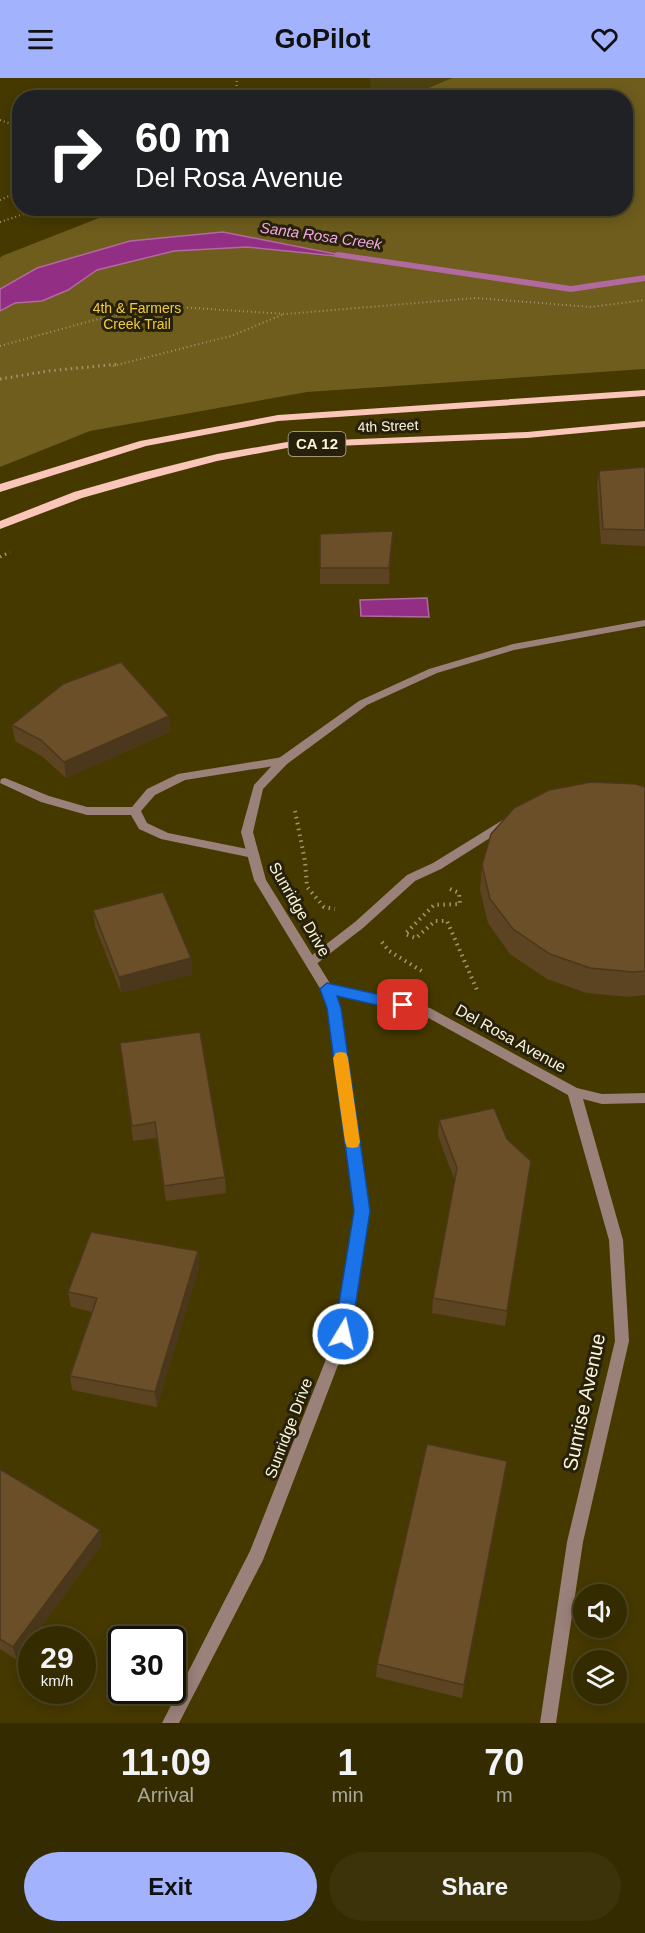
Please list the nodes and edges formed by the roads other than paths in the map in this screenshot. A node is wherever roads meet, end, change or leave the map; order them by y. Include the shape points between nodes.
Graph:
1 (645, 393) edge
2 (645, 424) edge
3 (0, 488) edge
4 (0, 525) edge
5 (645, 623) edge
6 (283, 761) junction
7 (5, 782) dead end
8 (135, 811) junction
9 (518, 815) edge
10 (253, 854) junction
11 (311, 962) junction
12 (327, 989) junction
13 (574, 1092) junction
14 (645, 1098) edge
15 (170, 1723) edge
16 (548, 1723) edge

1 - 3 main road, 4th Street / CA 12 via 278,418 144,442
2 - 4 main road, 4th Street / CA 12 via 527,435 287,445 145,476 78,495
5 - 6 street, Sunridge Drive via 513,647 433,671 363,703
6 - 8 street via 182,777 151,792
6 - 10 street, Sunridge Drive via 258,788 247,832
7 - 8 street via 87,811
8 - 10 street via 143,826 165,836
9 - 11 street via 411,878
10 - 11 street, Sunridge Drive via 260,880
11 - 12 street, Sunridge Drive
12 - 13 street, Del Rosa Avenue via 426,1011
12 - 15 street, Sunridge Drive via 334,1008 362,1211 343,1334 257,1555
13 - 14 street, Del Rosa Avenue via 602,1100
13 - 16 street, Sunrise Avenue via 616,1240 622,1341 575,1542

